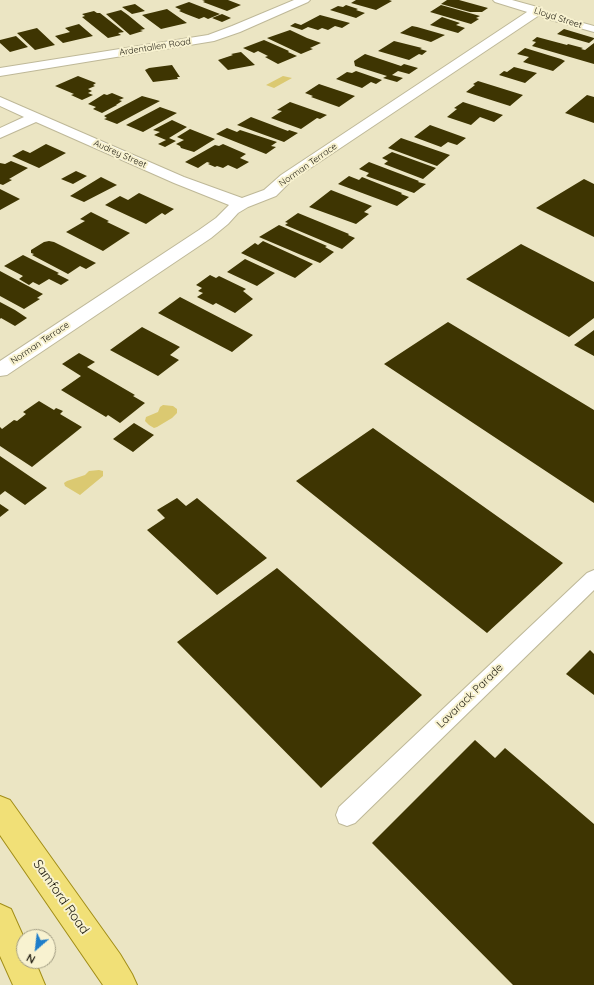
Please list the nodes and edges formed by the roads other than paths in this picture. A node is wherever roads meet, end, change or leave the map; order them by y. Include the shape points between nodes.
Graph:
1 (304, 0) edge
2 (498, 0) edge
3 (537, 10) junction
4 (594, 29) edge
5 (0, 72) edge
6 (0, 101) edge
7 (35, 117) junction
8 (0, 134) edge
9 (242, 204) junction
10 (0, 370) edge
11 (594, 578) edge
12 (0, 810) edge
13 (346, 815) dead end
14 (0, 920) edge
15 (30, 985) edge
16 (121, 985) edge

1 - 5 street, Ardentallen Road via 210,38
2 - 3 street, Lloyd Street
3 - 4 lane, Lloyd Street via 547,16
3 - 9 street, Norman Terrace via 286,178 270,193
6 - 7 street, Audrey Street
7 - 8 street
7 - 9 street, Audrey Street via 179,180
9 - 10 street, Norman Terrace via 232,210 215,228
11 - 13 lane, Lavarack Parade
12 - 16 main road, Samford Road
14 - 15 main road

